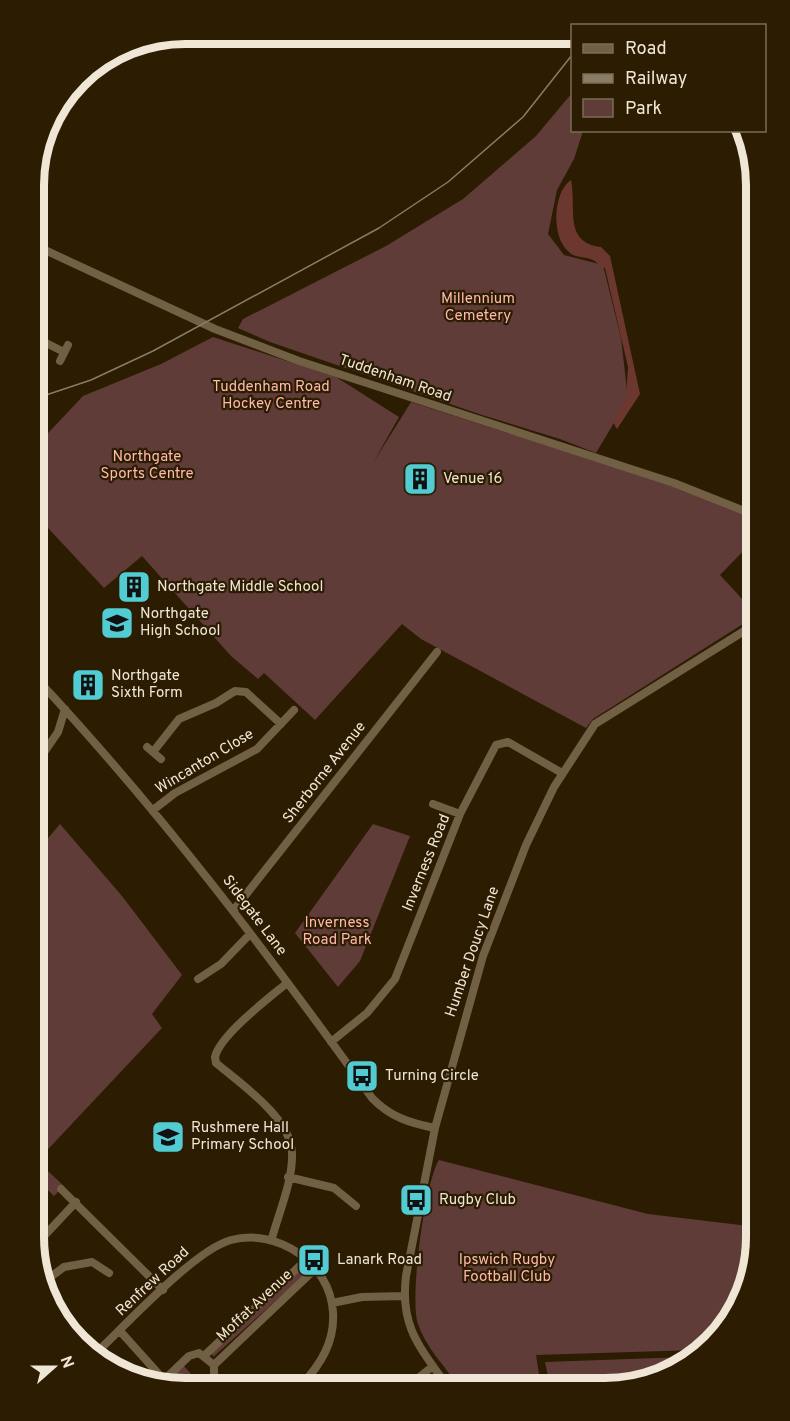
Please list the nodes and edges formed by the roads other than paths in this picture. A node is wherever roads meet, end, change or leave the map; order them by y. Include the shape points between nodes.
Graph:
1 (46, 251) joint
2 (44, 255) edge
3 (44, 342) edge
4 (64, 353) dead end
5 (746, 512) edge
6 (746, 630) edge
7 (437, 652) dead end
8 (44, 686) edge
9 (66, 709) junction
10 (294, 710) dead end
11 (75, 718) junction
12 (281, 724) junction
13 (58, 732) junction
14 (44, 752) edge
15 (161, 759) dead end
16 (562, 773) junction
17 (433, 804) dead end
18 (153, 810) junction
19 (460, 814) junction
20 (233, 911) junction
21 (250, 934) junction
22 (198, 979) dead end
23 (287, 983) junction
24 (331, 1042) junction
25 (435, 1128) junction
26 (288, 1177) junction
27 (61, 1189) dead end
28 (76, 1202) junction
29 (356, 1206) dead end
30 (44, 1235) edge
31 (272, 1238) junction
32 (306, 1260) junction
33 (315, 1269) junction
34 (109, 1273) dead end
35 (50, 1278) edge
36 (163, 1290) junction
37 (403, 1296) junction
38 (332, 1303) junction
39 (120, 1331) junction
40 (101, 1349) edge
41 (205, 1355) junction
42 (214, 1365) junction
43 (433, 1366) junction
44 (156, 1374) edge
45 (168, 1376) edge
46 (211, 1378) edge
47 (307, 1378) edge
48 (418, 1378) edge
49 (441, 1378) edge

1 - 2 street
1 - 5 street, Tuddenham Road via 246,341 444,410 674,483
3 - 4 street
6 - 16 street, Humber Doucy Lane via 595,724
7 - 20 street, Sherborne Avenue
8 - 9 street, Sidegate Lane
9 - 11 street, Sidegate Lane
9 - 13 street
10 - 12 street, Wincanton Close
11 - 13 street
11 - 18 street, Sidegate Lane
12 - 15 street via 246,692 235,690 179,719 150,750
12 - 18 street, Wincanton Close via 251,753 175,793
13 - 14 street
16 - 19 street, Inverness Road via 501,741
16 - 25 street, Humber Doucy Lane via 526,845 483,956
17 - 19 street
18 - 20 street, Sidegate Lane
19 - 24 street, Inverness Road via 394,979 367,1013
20 - 21 street, Sidegate Lane
21 - 22 street via 221,964
21 - 23 street, Sidegate Lane
23 - 24 street, Sidegate Lane
23 - 26 street via 255,1009 220,1046 215,1057 216,1063 272,1113 287,1132 292,1155
24 - 25 street, Sidegate Lane via 380,1106 404,1121
25 - 37 street, Humber Doucy Lane
26 - 29 street via 334,1188
26 - 31 street
27 - 28 street
28 - 30 street
28 - 36 street
31 - 32 street
31 - 36 street, Renfrew Road via 242,1238 213,1248
32 - 33 street
32 - 41 street, Moffat Avenue
33 - 38 street
33 - 42 street, Moffat Avenue
34 - 35 street via 92,1262 64,1267
36 - 39 street, Renfrew Road
37 - 38 street via 362,1297
37 - 43 street, Humber Doucy Lane via 409,1328
38 - 47 street via 333,1327 328,1348
39 - 40 street, Renfrew Road
39 - 44 street
41 - 42 street, Moffat Avenue
41 - 45 street, Moffat Avenue via 193,1354
42 - 46 street, Moffat Avenue
43 - 48 street
43 - 49 street, Humber Doucy Lane

